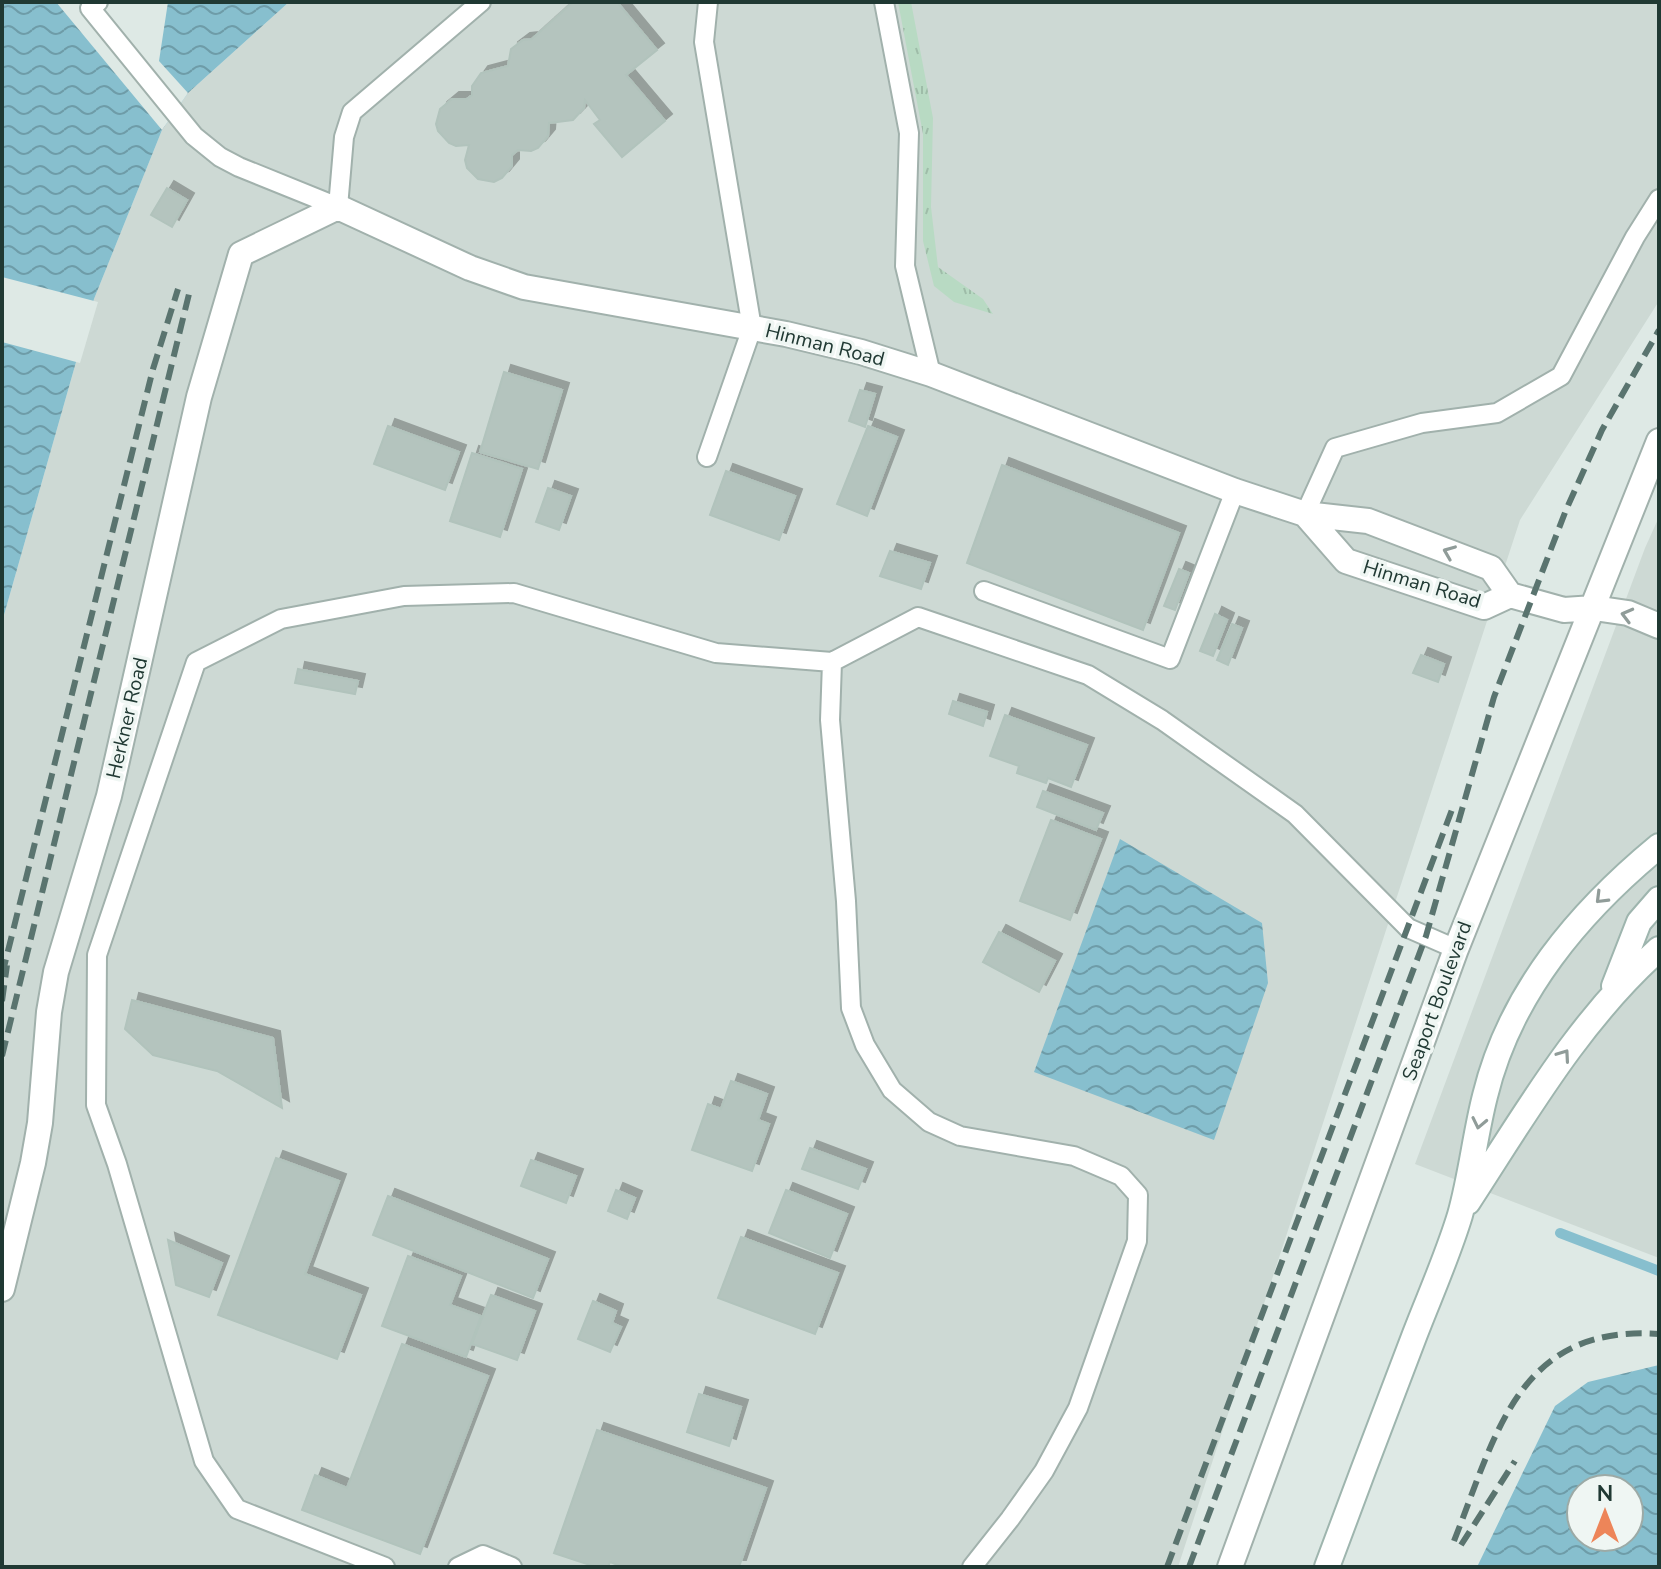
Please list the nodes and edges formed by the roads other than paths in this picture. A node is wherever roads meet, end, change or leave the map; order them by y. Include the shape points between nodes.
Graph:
1 (98, 2) edge
2 (481, 2) edge
3 (708, 2) edge
4 (884, 2) edge
5 (1659, 199) edge
6 (338, 207) junction
7 (752, 328) junction
8 (931, 374) junction
9 (1659, 441) edge
10 (707, 457) dead end
11 (1235, 491) junction
12 (1305, 514) junction
13 (984, 591) dead end
14 (1510, 595) junction
15 (1594, 608) junction
16 (1659, 626) edge
17 (832, 662) junction
18 (1659, 846) edge
19 (1659, 899) edge
20 (1456, 949) junction
21 (1659, 949) edge
22 (1608, 999) junction
23 (1460, 1214) junction
24 (2, 1289) edge
25 (385, 1567) edge
26 (458, 1567) edge
27 (512, 1567) edge
28 (972, 1567) edge
29 (1230, 1567) edge
30 (1327, 1567) edge

1 - 6 lane via 90,8 203,143 239,167
2 - 6 lane via 352,112 344,137
3 - 7 lane via 704,42
4 - 8 lane via 909,133 905,266
5 - 12 lane via 1561,376 1497,413 1422,423 1335,448
6 - 7 street, Hinman Road via 524,287
6 - 24 street, Herkner Road via 241,254 199,397 109,796 56,972 38,1136
7 - 8 street, Hinman Road
7 - 10 lane
8 - 11 street, Hinman Road
9 - 15 street, Seaport Boulevard
11 - 12 street, Hinman Road
11 - 13 lane via 1170,659
14 -> 12 street, Hinman Road via 1491,568 1368,521
12 - 14 street, Hinman Road via 1346,561 1484,607
14 - 15 street, Hinman Road via 1564,610
16 -> 15 street, Hinman Road via 1628,613
15 - 20 street, Seaport Boulevard
17 - 20 lane via 918,617 1088,675 1295,814 1408,928
17 - 25 lane via 716,653 514,593 404,596 281,619 196,662 97,955 96,1105 204,1461 237,1509
17 - 28 lane via 830,720 851,1008 865,1045 892,1090 929,1122 960,1136 1074,1156 1121,1176 1138,1195 1137,1241 1078,1408 1044,1471
18 -> 23 street via 1586,913 1524,997 1485,1094
19 - 22 street via 1639,922
20 - 29 street, Seaport Boulevard
21 - 22 street
23 -> 22 street via 1551,1074
23 - 30 street
26 - 27 lane via 483,1555

